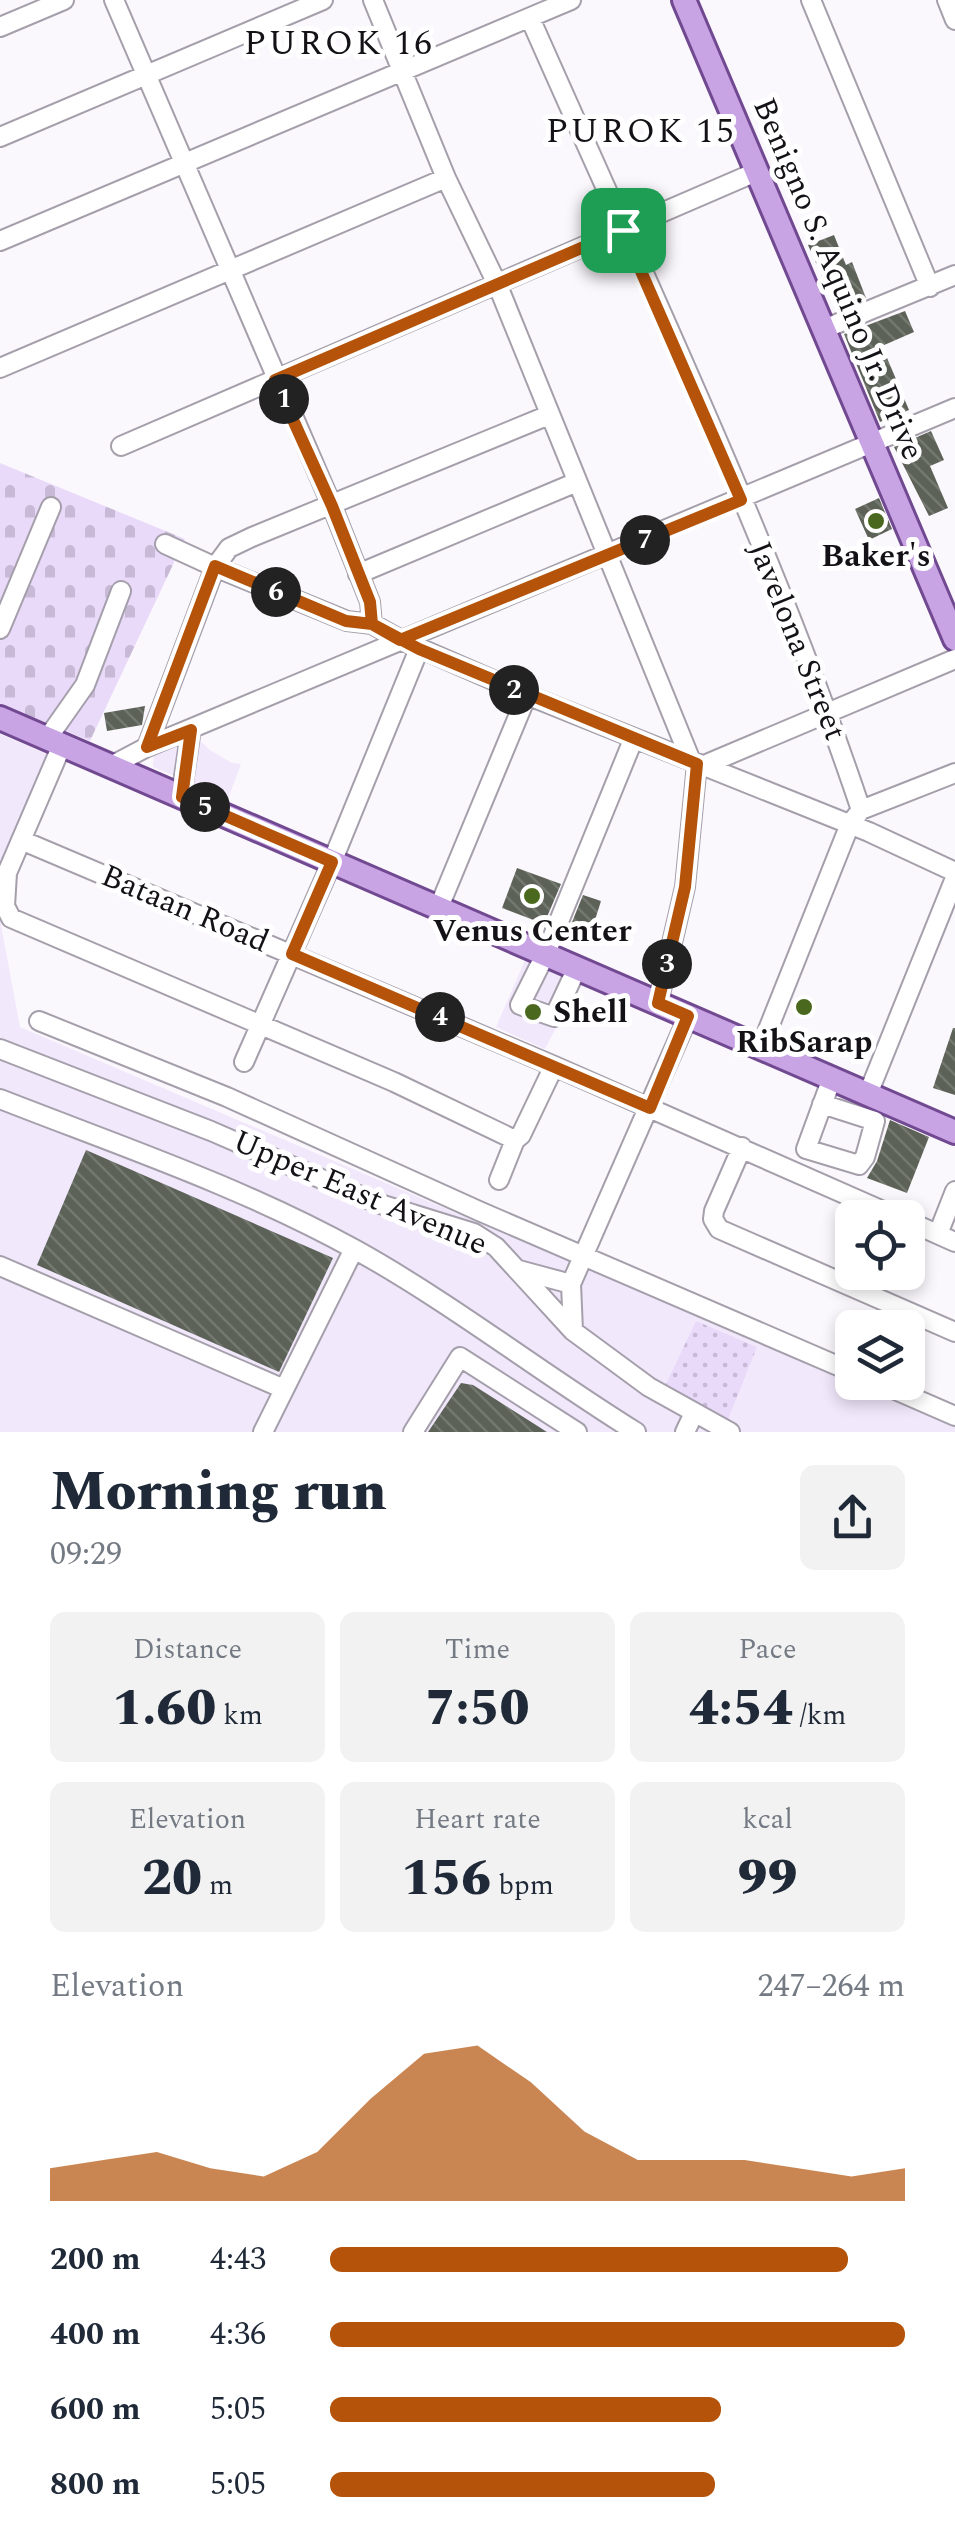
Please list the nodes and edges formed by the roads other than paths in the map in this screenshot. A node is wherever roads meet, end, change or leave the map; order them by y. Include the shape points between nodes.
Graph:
1 (64, 0) edge
2 (114, 0) edge
3 (323, 0) edge
4 (373, 0) edge
5 (571, 0) edge
6 (684, 0) edge
7 (811, 0) edge
8 (946, 0) edge
9 (530, 18) junction
10 (955, 20) edge
11 (0, 27) edge
12 (402, 71) junction
13 (147, 76) junction
14 (0, 137) edge
15 (184, 164) junction
16 (756, 172) junction
17 (446, 178) junction
18 (623, 230) junction
19 (0, 241) edge
20 (229, 272) junction
21 (955, 276) edge
22 (498, 286) junction
23 (930, 286) junction
24 (824, 329) junction
25 (0, 368) edge
26 (275, 380) junction
27 (955, 408) edge
28 (550, 415) junction
29 (872, 442) junction
30 (121, 446) dead end
31 (577, 482) junction
32 (741, 500) junction
33 (332, 506) junction
34 (51, 507) dead end
35 (166, 544) dead end
36 (608, 556) junction
37 (215, 566) junction
38 (358, 574) junction
39 (122, 591) dead end
40 (372, 624) junction
41 (0, 629) edge
42 (955, 638) edge
43 (400, 640) junction
44 (419, 649) junction
45 (955, 659) edge
46 (527, 695) junction
47 (829, 714) junction
48 (0, 718) edge
49 (191, 730) junction
50 (633, 740) junction
51 (55, 742) junction
52 (147, 747) junction
53 (697, 764) junction
54 (111, 766) junction
55 (955, 773) edge
56 (182, 797) junction
57 (856, 817) junction
58 (21, 840) junction
59 (332, 862) junction
60 (955, 875) edge
61 (439, 908) junction
62 (292, 954) junction
63 (546, 954) junction
64 (577, 968) junction
65 (658, 1003) junction
66 (688, 1016) junction
67 (40, 1021) dead end
68 (260, 1026) junction
69 (761, 1048) junction
70 (0, 1049) edge
71 (244, 1062) dead end
72 (554, 1066) junction
73 (832, 1078) junction
74 (868, 1094) junction
75 (0, 1099) edge
76 (822, 1104) dead end
77 (650, 1108) junction
78 (955, 1132) edge
79 (515, 1140) junction
80 (742, 1148) junction
81 (499, 1180) dead end
82 (955, 1191) edge
83 (859, 1200) edge
84 (946, 1238) edge
85 (354, 1249) junction
86 (584, 1256) junction
87 (0, 1266) edge
88 (518, 1270) junction
89 (572, 1284) junction
90 (573, 1331) junction
91 (955, 1332) edge
92 (835, 1365) edge
93 (284, 1390) junction
94 (918, 1400) edge
95 (694, 1413) junction
96 (955, 1416) edge
97 (264, 1432) edge
98 (413, 1432) edge
99 (577, 1432) edge
100 (636, 1432) edge
101 (685, 1432) edge
102 (730, 1432) edge

1 - 11 street
2 - 13 street
3 - 13 street
4 - 12 street
5 - 9 street
6 - 16 main road, Benigno S. Aquino Jr. Drive
7 - 23 street
8 - 10 street
9 - 12 street
9 - 18 street, Javelona Street
12 - 15 street
12 - 17 street
13 - 14 street
13 - 15 street
15 - 19 street
15 - 20 street
16 - 18 street
16 - 24 main road, Benigno S. Aquino Jr. Drive
17 - 20 street
17 - 22 street
18 - 22 street
18 - 32 street, Javelona Street
20 - 25 street
20 - 26 street
21 - 23 street
22 - 26 street
22 - 28 street
23 - 24 street
24 - 29 main road, Benigno S. Aquino Jr. Drive
26 - 30 street
26 - 33 street
27 - 29 street
28 - 31 street
28 - 33 street
29 - 32 street
29 - 42 main road, Benigno S. Aquino Jr. Drive
31 - 36 street
31 - 38 street
32 - 36 street
32 - 47 street, Javelona Street
33 - 37 street via 229,548
33 - 38 street
34 - 41 street
35 - 37 street
36 - 43 street
36 - 53 street
37 - 40 street via 346,621
37 - 52 street
38 - 40 street
39 - 51 street
40 - 43 street
43 - 44 street
43 - 49 street
44 - 46 street
44 - 59 street
45 - 47 street
46 - 50 street
46 - 61 street
47 - 53 street
47 - 57 street, Javelona Street
48 - 51 main road
49 - 52 street
49 - 56 street
50 - 53 street
50 - 63 street
51 - 54 main road
51 - 58 street
52 - 54 street
53 - 57 street
53 - 65 street via 685,887
54 - 56 main road
55 - 57 street
56 - 59 main road
57 - 60 street
57 - 69 street
58 - 62 street, Bataan Road
58 - 68 street via 4,887 12,918
59 - 61 main road
59 - 62 street
60 - 74 street
61 - 63 main road
62 - 68 street
62 - 72 street, Bataan Road
63 - 64 main road
63 - 64 street via 520,1005 554,1016
64 - 65 main road
65 - 66 main road
66 - 69 main road
66 - 77 street
67 - 86 street
68 - 71 street
68 - 79 street
69 - 73 main road
70 - 88 street, Upper East Avenue via 376,1203 474,1233
72 - 77 street, Bataan Road
72 - 79 street
73 - 74 main road
73 - 76 street
74 - 78 main road
75 - 85 street, Upper East Avenue via 166,1162
77 - 80 street, Bataan Road
77 - 86 street
79 - 81 street
80 - 83 street, Bataan Road
80 - 91 street via 714,1211 719,1229
82 - 84 street
85 - 93 street
85 - 100 street, Upper East Avenue
86 - 89 street
86 - 92 street
87 - 93 street
88 - 89 street
88 - 90 street, Upper East Avenue
89 - 90 street
90 - 95 street, Upper East Avenue
93 - 97 street
94 - 96 street
95 - 101 street
95 - 102 street, Upper East Avenue
98 - 99 street via 460,1357

